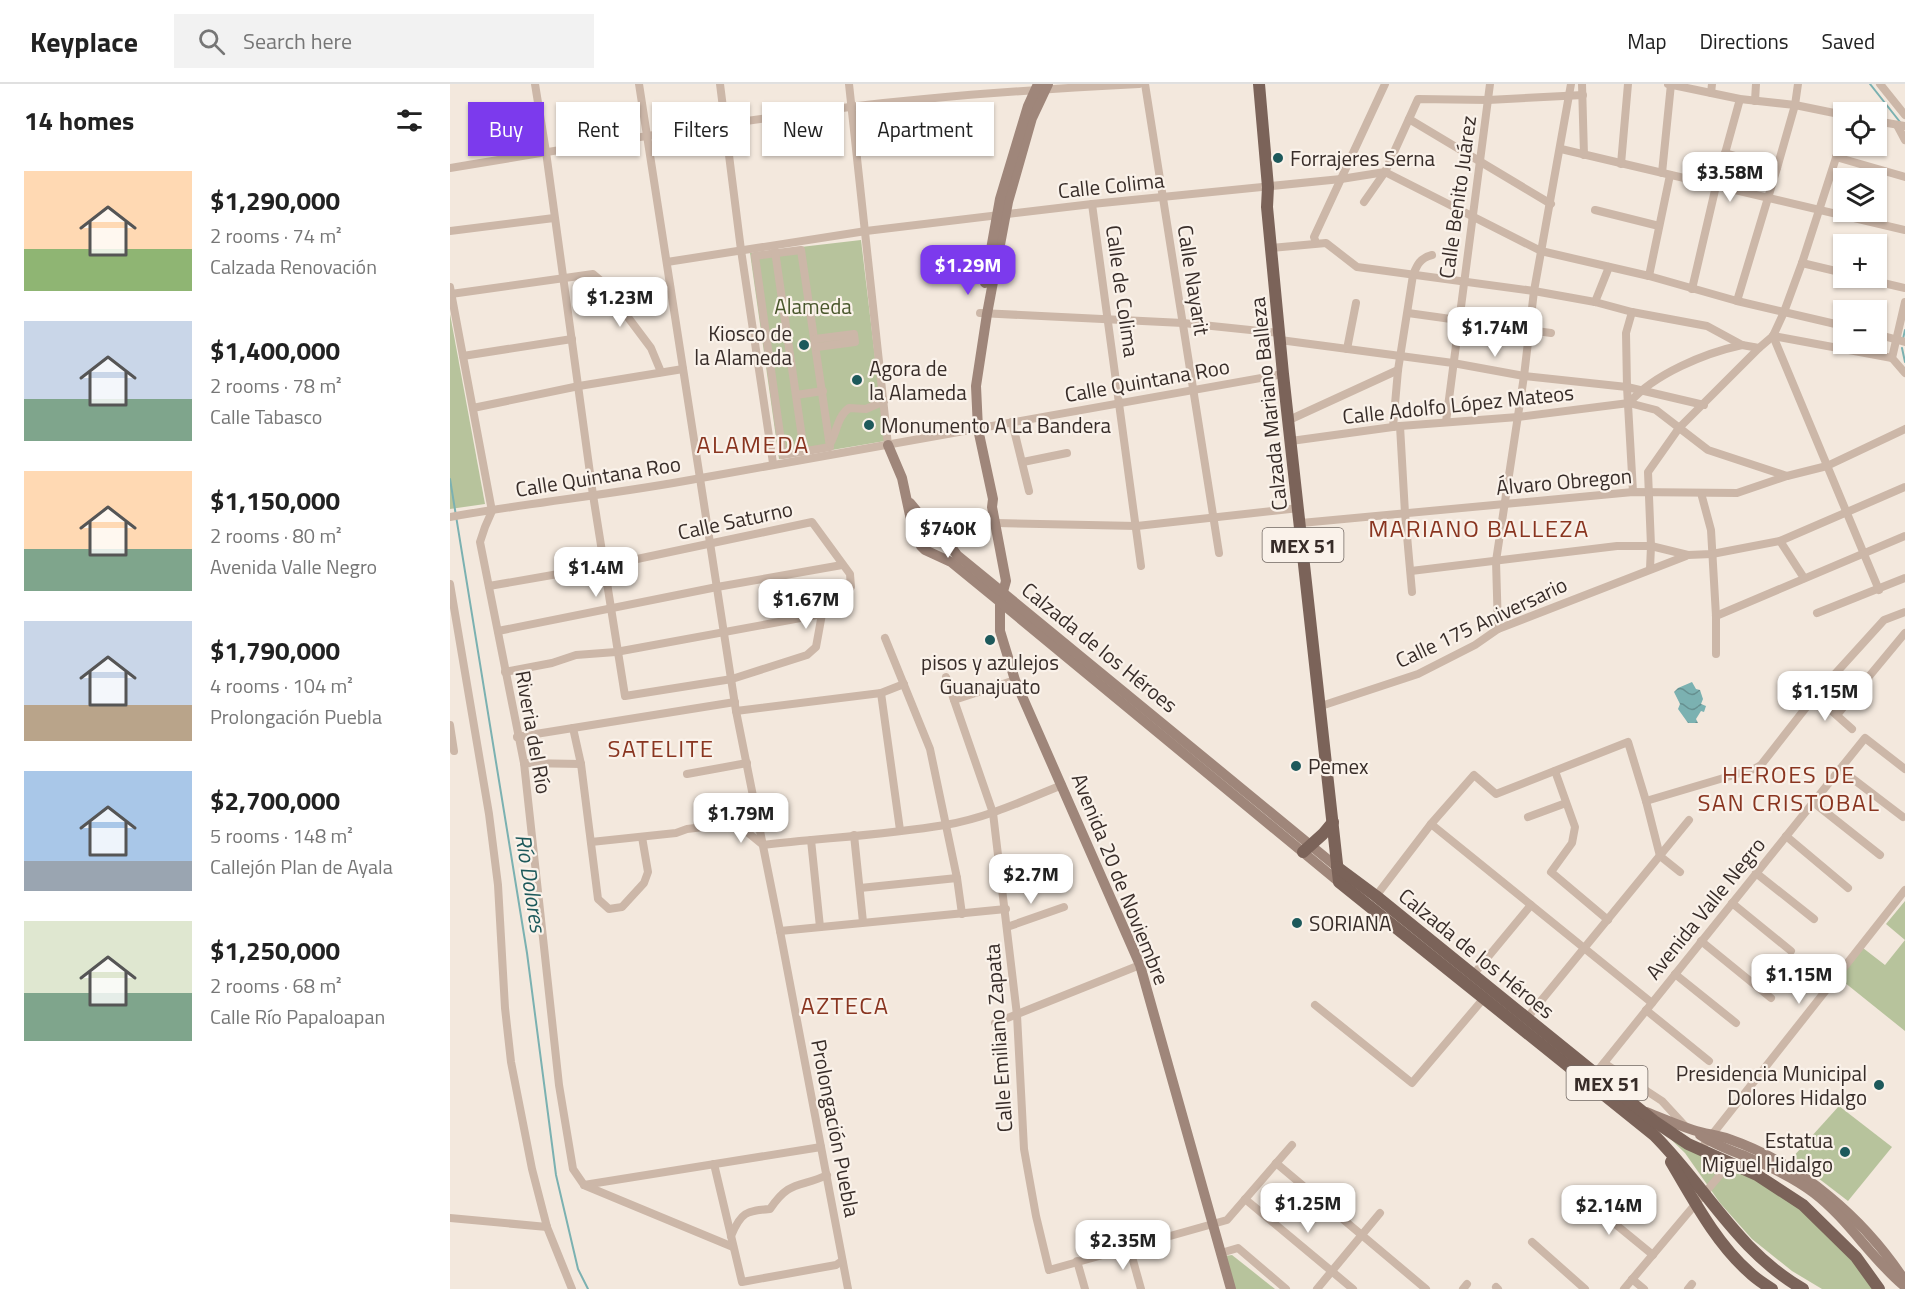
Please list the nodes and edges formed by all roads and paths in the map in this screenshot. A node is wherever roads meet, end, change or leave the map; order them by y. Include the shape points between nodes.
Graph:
1 (535, 84) edge
2 (639, 84) edge
3 (720, 84) edge
4 (849, 84) edge
5 (1139, 84) edge
6 (1145, 84) edge
7 (1251, 84) edge
8 (1259, 84) edge
9 (1385, 84) edge
10 (1490, 84) edge
11 (1571, 84) edge
12 (1582, 84) edge
13 (1628, 84) edge
14 (1670, 84) edge
15 (1712, 84) edge
16 (1756, 84) edge
17 (1798, 84) edge
18 (1880, 84) edge
19 (1041, 87) edge
20 (1711, 93) junction
21 (1583, 95) junction
22 (1568, 96) junction
23 (1740, 99) junction
24 (1488, 100) junction
25 (1755, 100) junction
26 (722, 102) edge
27 (1795, 105) junction
28 (852, 107) junction
29 (1833, 113) edge
30 (1905, 115) edge
31 (1409, 119) junction
32 (750, 121) edge
33 (1901, 126) edge
34 (652, 135) edge
35 (646, 136) junction
36 (1905, 140) edge
37 (1561, 149) junction
38 (546, 152) junction
39 (1725, 153) junction
40 (1584, 155) junction
41 (729, 156) edge
42 (1836, 157) joint
43 (1480, 163) junction
44 (1621, 164) junction
45 (450, 168) edge
46 (1777, 168) junction
47 (1385, 172) junction
48 (1666, 174) junction
49 (1905, 177) edge
50 (1341, 179) junction
51 (1716, 186) junction
52 (1264, 187) junction
53 (1163, 197) junction
54 (1768, 199) junction
55 (1364, 202) dead end
56 (1092, 204) junction
57 (1551, 204) junction
58 (1595, 210) dead end
59 (1819, 211) junction
60 (1001, 214) junction
61 (1472, 216) junction
62 (554, 218) junction
63 (1659, 226) junction
64 (1905, 230) edge
65 (450, 231) edge
66 (867, 231) junction
67 (1316, 243) junction
68 (1271, 248) junction
69 (741, 250) junction
70 (775, 250) junction
71 (1541, 251) junction
72 (1432, 255) dead end
73 (667, 262) junction
74 (1802, 263) junction
75 (1609, 267) junction
76 (1833, 270) edge
77 (1413, 276) junction
78 (1649, 276) junction
79 (562, 277) junction
80 (1464, 282) junction
81 (1887, 284) edge
82 (1905, 288) edge
83 (1692, 289) junction
84 (451, 290) edge
85 (1534, 291) junction
86 (1737, 301) junction
87 (1595, 302) junction
88 (1905, 302) edge
89 (1356, 303) dead end
90 (1632, 312) junction
91 (1784, 312) junction
92 (1408, 313) junction
93 (983, 314) junction
94 (1459, 319) junction
95 (1109, 320) junction
96 (1183, 323) junction
97 (1833, 323) edge
98 (1529, 330) junction
99 (1551, 333) dead end
100 (1279, 336) junction
101 (1773, 336) junction
102 (1887, 337) edge
103 (572, 339) junction
104 (1896, 339) junction
105 (1905, 342) edge
106 (1742, 345) junction
107 (1759, 348) junction
108 (1347, 349) junction
109 (463, 356) junction
110 (1399, 357) junction
111 (1892, 358) junction
112 (1453, 363) junction
113 (683, 369) junction
114 (1398, 370) junction
115 (661, 372) junction
116 (1905, 373) edge
117 (1283, 374) junction
118 (1524, 376) junction
119 (579, 386) junction
120 (1627, 387) junction
121 (1193, 390) junction
122 (823, 391) junction
123 (1639, 391) junction
124 (796, 395) junction
125 (884, 401) junction
126 (1120, 403) junction
127 (1629, 403) junction
128 (1704, 405) junction
129 (473, 408) junction
130 (826, 413) junction
131 (1518, 417) junction
132 (1289, 420) junction
133 (1012, 422) junction
134 (1446, 422) junction
135 (838, 424) junction
136 (1396, 427) junction
137 (1679, 428) junction
138 (975, 429) junction
139 (1905, 429) edge
140 (1291, 441) junction
141 (830, 445) junction
142 (888, 445) junction
143 (804, 451) junction
144 (1067, 453) dead end
145 (1023, 462) junction
146 (773, 463) junction
147 (1827, 466) junction
148 (1787, 476) junction
149 (700, 478) junction
150 (1905, 487) edge
151 (1029, 491) dead end
152 (1633, 492) junction
153 (1649, 492) junction
154 (1701, 493) junction
155 (593, 495) junction
156 (908, 501) junction
157 (1506, 503) junction
158 (1299, 508) junction
159 (492, 512) junction
160 (1405, 513) junction
161 (1846, 513) junction
162 (1213, 516) junction
163 (450, 518) edge
164 (996, 523) junction
165 (1301, 523) junction
166 (1137, 526) junction
167 (934, 528) junction
168 (1905, 536) edge
169 (943, 538) junction
170 (918, 539) junction
171 (1780, 541) junction
172 (711, 543) junction
173 (1651, 546) junction
174 (929, 552) junction
175 (1219, 553) dead end
176 (1863, 553) junction
177 (1712, 554) junction
178 (1688, 555) junction
179 (1496, 561) junction
180 (842, 565) junction
181 (604, 566) junction
182 (1141, 566) dead end
183 (1650, 569) junction
184 (1411, 571) junction
185 (1804, 578) junction
186 (1905, 578) edge
187 (450, 584) edge
188 (489, 586) junction
189 (717, 586) junction
190 (1879, 590) junction
191 (1412, 592) dead end
192 (1002, 597) junction
193 (610, 609) junction
194 (1905, 612) edge
195 (1817, 613) dead end
196 (822, 614) junction
197 (1716, 616) junction
198 (1498, 629) junction
199 (498, 632) junction
200 (724, 633) junction
201 (1905, 633) edge
202 (885, 638) dead end
203 (616, 652) junction
204 (1716, 654) dead end
205 (505, 672) junction
206 (946, 677) dead end
207 (732, 679) junction
208 (1015, 680) junction
209 (904, 684) junction
210 (881, 693) junction
211 (1815, 696) junction
212 (954, 700) junction
213 (736, 706) junction
214 (1321, 706) junction
215 (1837, 715) junction
216 (450, 725) edge
217 (573, 728) junction
218 (1852, 729) dead end
219 (517, 737) junction
220 (454, 751) dead end
221 (524, 763) junction
222 (747, 763) junction
223 (581, 764) junction
224 (1840, 769) junction
225 (1905, 769) edge
226 (1555, 771) junction
227 (687, 774) dead end
228 (1062, 786) junction
229 (1646, 801) junction
230 (1814, 802) junction
231 (1566, 803) junction
232 (993, 813) junction
233 (757, 814) junction
234 (1528, 816) dead end
235 (1903, 817) dead end
236 (1689, 820) dead end
237 (1333, 822) junction
238 (736, 823) junction
239 (1431, 824) junction
240 (946, 825) junction
241 (900, 830) junction
242 (854, 835) junction
243 (1786, 836) junction
244 (642, 837) junction
245 (811, 840) junction
246 (591, 842) junction
247 (763, 845) junction
248 (1307, 849) junction
249 (1880, 855) dead end
250 (1660, 856) junction
251 (1337, 867) junction
252 (1049, 870) dead end
253 (1680, 872) dead end
254 (1756, 873) junction
255 (957, 878) junction
256 (1339, 882) junction
257 (1003, 887) junction
258 (860, 888) junction
259 (1848, 888) dead end
260 (1905, 890) edge
261 (1376, 896) junction
262 (1732, 903) junction
263 (1531, 905) junction
264 (1064, 907) dead end
265 (1006, 909) junction
266 (962, 914) junction
267 (1814, 919) dead end
268 (1608, 920) junction
269 (863, 922) junction
270 (820, 927) junction
271 (1007, 927) junction
272 (780, 931) junction
273 (1701, 941) junction
274 (1584, 948) junction
275 (1791, 951) dead end
276 (1140, 965) junction
277 (1675, 974) junction
278 (1473, 975) junction
279 (1484, 998) junction
280 (1771, 998) dead end
281 (1315, 1005) dead end
282 (1649, 1006) junction
283 (1017, 1015) junction
284 (1527, 1018) junction
285 (995, 1023) dead end
286 (1736, 1023) dead end
287 (1709, 1061) dead end
288 (1604, 1063) junction
289 (1595, 1074) junction
290 (1640, 1110) junction
291 (1690, 1129) junction
292 (1654, 1135) junction
293 (1707, 1142) junction
294 (1292, 1145) dead end
295 (821, 1147) junction
296 (1276, 1163) junction
297 (1730, 1163) junction
298 (714, 1164) junction
299 (827, 1174) junction
300 (584, 1185) junction
301 (1705, 1193) junction
302 (1581, 1196) dead end
303 (1245, 1199) junction
304 (1696, 1203) junction
305 (1380, 1213) dead end
306 (450, 1218) edge
307 (1214, 1224) junction
308 (547, 1227) junction
309 (1362, 1235) junction
310 (731, 1236) junction
311 (1532, 1242) dead end
312 (1129, 1246) junction
313 (733, 1247) junction
314 (1221, 1253) junction
315 (1653, 1255) junction
316 (1077, 1261) junction
317 (842, 1262) junction
318 (1893, 1270) junction
319 (1332, 1271) junction
320 (1632, 1279) junction
321 (1905, 1281) edge
322 (1875, 1287) edge
323 (1905, 1287) edge
324 (572, 1289) edge
325 (848, 1289) edge
326 (1085, 1289) edge
327 (1141, 1289) edge
328 (1231, 1289) edge
329 (1286, 1289) edge
330 (1317, 1289) edge
331 (1353, 1289) edge
332 (1426, 1289) edge
333 (1585, 1289) edge
334 (1624, 1289) edge
335 (1644, 1289) edge
336 (1772, 1289) edge
337 (1803, 1289) edge

1 - 38 street
2 - 35 street, Prolongación Puebla
3 - 26 street
4 - 28 street
5 - 19 street
6 - 53 street, Calle Nayarit
7 - 52 main road, Calzada Mariano Balleza / MEX 51
8 - 52 main road, Calzada Mariano Balleza / MEX 51
9 - 50 street
10 - 24 street, Calle Benito Juárez
11 - 22 street
12 - 21 street
13 - 44 street
14 - 20 street
14 - 48 street
15 - 20 street
16 - 25 street
17 - 27 street
18 - 30 street
19 - 28 street
19 - 60 street, Avenida 20 de Noviembre via 1028,106
20 - 23 street
21 - 22 street
21 - 40 street
22 - 24 street
22 - 37 street
23 - 25 street
23 - 39 street
24 - 31 street via 1418,99
24 - 43 street, Calle Benito Juárez
25 - 27 street
27 - 29 street
27 - 46 street
28 - 32 street
28 - 66 street
31 - 43 street
31 - 47 street
33 - 36 street
34 - 35 street
35 - 38 street
35 - 73 street, Prolongación Puebla
37 - 40 street
37 - 57 street
38 - 45 street
38 - 62 street
39 - 46 street
39 - 51 street
40 - 44 street
41 - 69 street
42 - 49 street
42 - 59 street
43 - 57 street
43 - 61 street, Calle Benito Juárez
44 - 48 street
46 - 54 street
47 - 50 street, Calle Colima
47 - 55 street
47 - 61 street
48 - 51 street
48 - 63 street
50 - 52 street, Calle Colima
50 - 67 street via 1314,237
51 - 54 street
51 - 83 street
52 - 53 street, Calle Colima
52 - 68 main road, Calzada Mariano Balleza / MEX 51
53 - 56 street, Calle Colima
53 - 96 street, Calle Nayarit
54 - 59 street
54 - 86 street
56 - 60 street, Calle Colima
56 - 95 street, Calle de Colima
57 - 71 street
58 - 63 street
59 - 64 street
59 - 74 street
60 - 66 street, Calle Colima
60 - 93 street, Avenida 20 de Noviembre
61 - 71 street
61 - 80 street, Calle Benito Juárez
62 - 65 street
62 - 79 street
63 - 78 street
66 - 70 street, Calle Colima
66 - 125 street
67 - 68 street
67 - 77 street via 1326,243 1357,267
68 - 100 main road, Calzada Mariano Balleza / MEX 51
69 - 70 street, Calle Colima
69 - 73 street, Calle Colima
69 - 146 street
70 - 122 street via 801,250
70 - 124 street
70 - 143 street via 754,256 783,455
71 - 75 street
71 - 85 street
72 - 77 street via 1417,263
73 - 113 street, Prolongación Puebla
74 - 76 street
74 - 91 street
75 - 78 street
75 - 87 street
77 - 80 street
77 - 92 street
78 - 83 street
79 - 84 street
79 - 103 street
79 - 115 street via 593,274 600,280 651,348
80 - 85 street
80 - 94 street, Calle Benito Juárez
81 - 82 street
83 - 86 street
84 - 109 street
85 - 87 street
85 - 98 street
86 - 91 street
87 - 90 street
88 - 104 street
89 - 108 street
90 - 106 street via 1707,326
90 - 120 street via 1626,333
91 - 97 street
91 - 101 street
92 - 94 street
92 - 110 street
93 - 95 street
93 - 138 street, Avenida 20 de Noviembre via 970,386
94 - 98 street
94 - 112 street, Calle Benito Juárez
95 - 96 street
95 - 126 street, Calle de Colima
96 - 100 street
96 - 121 street, Calle Nayarit
98 - 99 street
98 - 118 street
100 - 108 street
100 - 117 main road, Calzada Mariano Balleza / MEX 51
101 - 107 street
101 - 111 street
101 - 147 street
102 - 104 street
103 - 109 street
103 - 119 street
104 - 105 street
104 - 111 street
106 - 107 street
106 - 123 street via 1682,366
107 - 128 street
108 - 110 street
109 - 129 street
110 - 112 street
110 - 114 street
111 - 116 street
112 - 118 street
112 - 134 street, Calle Benito Juárez
113 - 115 street
113 - 149 street, Prolongación Puebla
114 - 132 street
114 - 136 street
115 - 119 street
117 - 121 street, Calle Quintana Roo
117 - 132 main road, Calzada Mariano Balleza / MEX 51
118 - 120 street
118 - 131 street
119 - 129 street
119 - 155 street
120 - 123 street
120 - 127 street
121 - 126 street, Calle Quintana Roo
121 - 162 street, Calle Nayarit
122 - 124 street
122 - 130 street
123 - 127 street
123 - 128 street
124 - 143 street
125 - 135 street via 866,409 849,408
125 - 142 street
126 - 133 street, Calle Quintana Roo
126 - 166 street, Calle de Colima
127 - 131 street, Calle Adolfo López Mateos
127 - 137 street via 1656,410
127 - 152 street
128 - 137 street
129 - 159 street
130 - 135 street
130 - 141 street
131 - 134 street, Calle Adolfo López Mateos
131 - 157 street
132 - 140 main road, Calzada Mariano Balleza / MEX 51
133 - 138 street, Calle Quintana Roo
133 - 145 street
134 - 136 street, Calle Adolfo López Mateos
135 - 141 street
136 - 140 street, Calle Adolfo López Mateos
136 - 160 street
137 - 148 street via 1708,450
137 - 153 street via 1648,472
138 - 142 street, Calle Quintana Roo
138 - 164 street, Avenida 20 de Noviembre via 986,501
139 - 147 street, Álvaro Obregon
140 - 158 main road, Calzada Mariano Balleza / MEX 51
141 - 143 street
142 - 146 street, Calle Quintana Roo
142 - 156 street
144 - 145 street
145 - 151 street
146 - 149 street, Calle Quintana Roo
147 - 148 street, Álvaro Obregon
147 - 161 street
148 - 154 street, Álvaro Obregon via 1737,493
149 - 155 street, Calle Quintana Roo
149 - 172 street, Prolongación Puebla
150 - 161 street
152 - 153 street, Álvaro Obregon
152 - 157 street, Álvaro Obregon
153 - 154 street, Álvaro Obregon
153 - 173 street
154 - 177 street via 1711,530
155 - 159 street, Calle Quintana Roo
155 - 181 street
156 - 167 street, Calzada de los Héroes
156 - 170 street, Calzada de los Héroes
157 - 160 street, Álvaro Obregon
157 - 179 street
158 - 162 street
158 - 165 main road, Calzada Mariano Balleza / MEX 51
159 - 163 street, Calle Quintana Roo
159 - 188 street, Riveria del Río via 480,542
160 - 165 street, Álvaro Obregon
160 - 184 street
161 - 171 street
161 - 176 street
162 - 166 street
162 - 175 street, Calle Nayarit
164 - 166 street
164 - 192 street, Avenida 20 de Noviembre via 1006,581
165 - 214 main road, Calzada Mariano Balleza / MEX 51
166 - 182 street, Calle de Colima
167 - 169 street, Calzada de los Héroes
167 - 170 street via 927,527
168 - 176 street
169 - 174 street via 936,551
169 - 192 street, Calzada de los Héroes
170 - 174 street, Calzada de los Héroes
171 - 177 street
171 - 185 street
172 - 180 street, Calle Saturno via 812,522
172 - 181 street, Calle Saturno
172 - 189 street, Prolongación Puebla
173 - 178 street
173 - 179 street via 1617,546
173 - 183 street
174 - 192 street, Calzada de los Héroes via 951,562
176 - 185 street
176 - 190 street
177 - 178 street
177 - 197 street
178 - 183 street, Calle 175 Aniversario
179 - 184 street
179 - 198 street
180 - 189 street
180 - 196 street via 849,574 851,587
181 - 188 street, Calle Saturno
181 - 193 street
183 - 198 street, Calle 175 Aniversario
184 - 191 street
185 - 197 street
186 - 190 street
187 - 308 street via 498,885 510,1062
188 - 199 street, Riveria del Río
189 - 193 street
189 - 200 street, Prolongación Puebla
190 - 195 street
192 - 208 street, Avenida 20 de Noviembre via 1000,631
192 - 248 street, Calzada de los Héroes
193 - 199 street
193 - 203 street
194 - 211 street via 1884,620
196 - 200 street
196 - 207 street via 816,647 807,655
197 - 204 street
198 - 214 street, Calle 175 Aniversario via 1418,674
199 - 205 street, Riveria del Río
200 - 203 street
200 - 207 street, Prolongación Puebla
201 - 215 street
202 - 209 street
203 - 205 street via 576,655
203 - 207 street via 625,696
205 - 219 street, Riveria del Río
206 - 212 street, Calle Emiliano Zapata
207 - 213 street, Prolongación Puebla
208 - 212 street
208 - 228 street, Avenida 20 de Noviembre
209 - 210 street
209 - 240 street via 930,749
210 - 213 street
210 - 241 street
211 - 215 street
211 - 229 street via 1761,765
212 - 232 street, Calle Emiliano Zapata
213 - 217 street
213 - 222 street, Prolongación Puebla
214 - 237 main road, Calzada Mariano Balleza / MEX 51
215 - 218 street
216 - 220 street
217 - 219 street
217 - 223 street
219 - 221 street, Riveria del Río
221 - 223 street
221 - 300 street, Riveria del Río via 559,1085 573,1169
222 - 227 street
222 - 233 street, Prolongación Puebla
223 - 246 street
224 - 225 street, Avenida Valle Negro via 1865,738
224 - 230 street, Avenida Valle Negro
224 - 235 street
226 - 229 street via 1628,742
226 - 231 street
226 - 239 street via 1496,794 1474,775
228 - 232 street
228 - 276 street, Avenida 20 de Noviembre
229 - 250 street
230 - 243 street, Avenida Valle Negro
230 - 249 street
231 - 234 street
231 - 268 street via 1575,827 1572,843 1551,872
232 - 240 street
232 - 257 street, Calle Emiliano Zapata
233 - 238 street
233 - 247 street, Prolongación Puebla
236 - 250 street
237 - 248 main road
237 - 251 main road, Calzada Mariano Balleza / MEX 51
238 - 244 street
238 - 247 street
239 - 261 street
239 - 263 street
240 - 241 street
240 - 255 street
241 - 242 street
242 - 245 street
242 - 258 street
243 - 254 street, Avenida Valle Negro
243 - 259 street
244 - 246 street
244 - 246 street via 648,872 644,883 622,907 609,909 598,899
245 - 247 street
245 - 270 street
247 - 272 street, Prolongación Puebla
248 - 251 street, Calzada de los Héroes
248 - 256 street, Calzada de los Héroes
250 - 253 street
250 - 268 street
251 - 256 main road, Calzada Mariano Balleza / MEX 51
251 - 261 main road, Calzada de los Héroes / MEX 51
252 - 257 street
254 - 262 street, Avenida Valle Negro
254 - 267 street
255 - 258 street
255 - 266 street
256 - 279 main road, Calzada de los Héroes / MEX 51
257 - 265 street, Calle Emiliano Zapata
258 - 269 street
260 - 293 street
261 - 278 main road, Calzada de los Héroes / MEX 51
262 - 273 street, Avenida Valle Negro
262 - 275 street
263 - 274 street
263 - 278 street
264 - 271 street
265 - 266 street
265 - 271 street, Calle Emiliano Zapata
266 - 269 street
268 - 274 street
269 - 270 street
270 - 272 street
271 - 283 street, Calle Emiliano Zapata
272 - 295 street, Prolongación Puebla
273 - 277 street, Avenida Valle Negro
273 - 280 street
274 - 282 street
274 - 284 street
276 - 283 street
276 - 307 street, Avenida 20 de Noviembre
277 - 282 street, Avenida Valle Negro
277 - 286 street
278 - 284 main road, Calzada de los Héroes / MEX 51
279 - 281 street via 1412,1083
279 - 292 main road, Calzada de los Héroes / MEX 51
282 - 287 street
282 - 288 street, Avenida Valle Negro
283 - 285 street
283 - 316 street, Calle Emiliano Zapata via 1024,1149 1049,1270
284 - 289 main road, Calzada de los Héroes / MEX 51
288 - 289 street, Avenida Valle Negro
288 - 291 street via 1662,1101
289 - 290 main road, Calzada de los Héroes / MEX 51
290 - 291 street
290 - 293 main road, Calzada de los Héroes / MEX 51 via 1671,1134
291 - 293 street
292 - 301 main road, Calzada de los Héroes / MEX 51
292 - 304 main road
293 - 297 main road, Calzada de los Héroes / MEX 51
293 - 318 street via 1729,1139 1820,1189 1845,1209
294 - 296 street
295 - 298 street
295 - 299 street, Prolongación Puebla
296 - 303 street
296 - 309 street
297 - 301 street
297 - 322 main road, Calzada de los Héroes / MEX 51 via 1757,1175 1803,1205 1840,1240
298 - 300 street
298 - 310 street
299 - 310 street via 780,1194 770,1209 749,1211 736,1222
299 - 317 street, Prolongación Puebla
300 - 313 street
301 - 304 street
301 - 337 main road, Calzada de los Héroes / MEX 51 via 1746,1245 1786,1280
302 - 315 street
303 - 307 street via 1227,1220
303 - 319 street
304 - 315 street
304 - 336 main road via 1730,1252 1748,1272
305 - 309 street
306 - 308 street
307 - 312 street
307 - 314 street, Avenida 20 de Noviembre
308 - 324 street
309 - 319 street
309 - 332 street
310 - 313 street
311 - 333 street
312 - 316 street
312 - 327 street
313 - 317 street via 742,1282
314 - 328 street, Avenida 20 de Noviembre
314 - 329 street via 1238,1248
315 - 320 street
316 - 326 street
317 - 325 street, Prolongación Puebla
318 - 321 street
318 - 322 street
318 - 323 street
319 - 330 street
319 - 331 street
320 - 334 street
320 - 335 street

